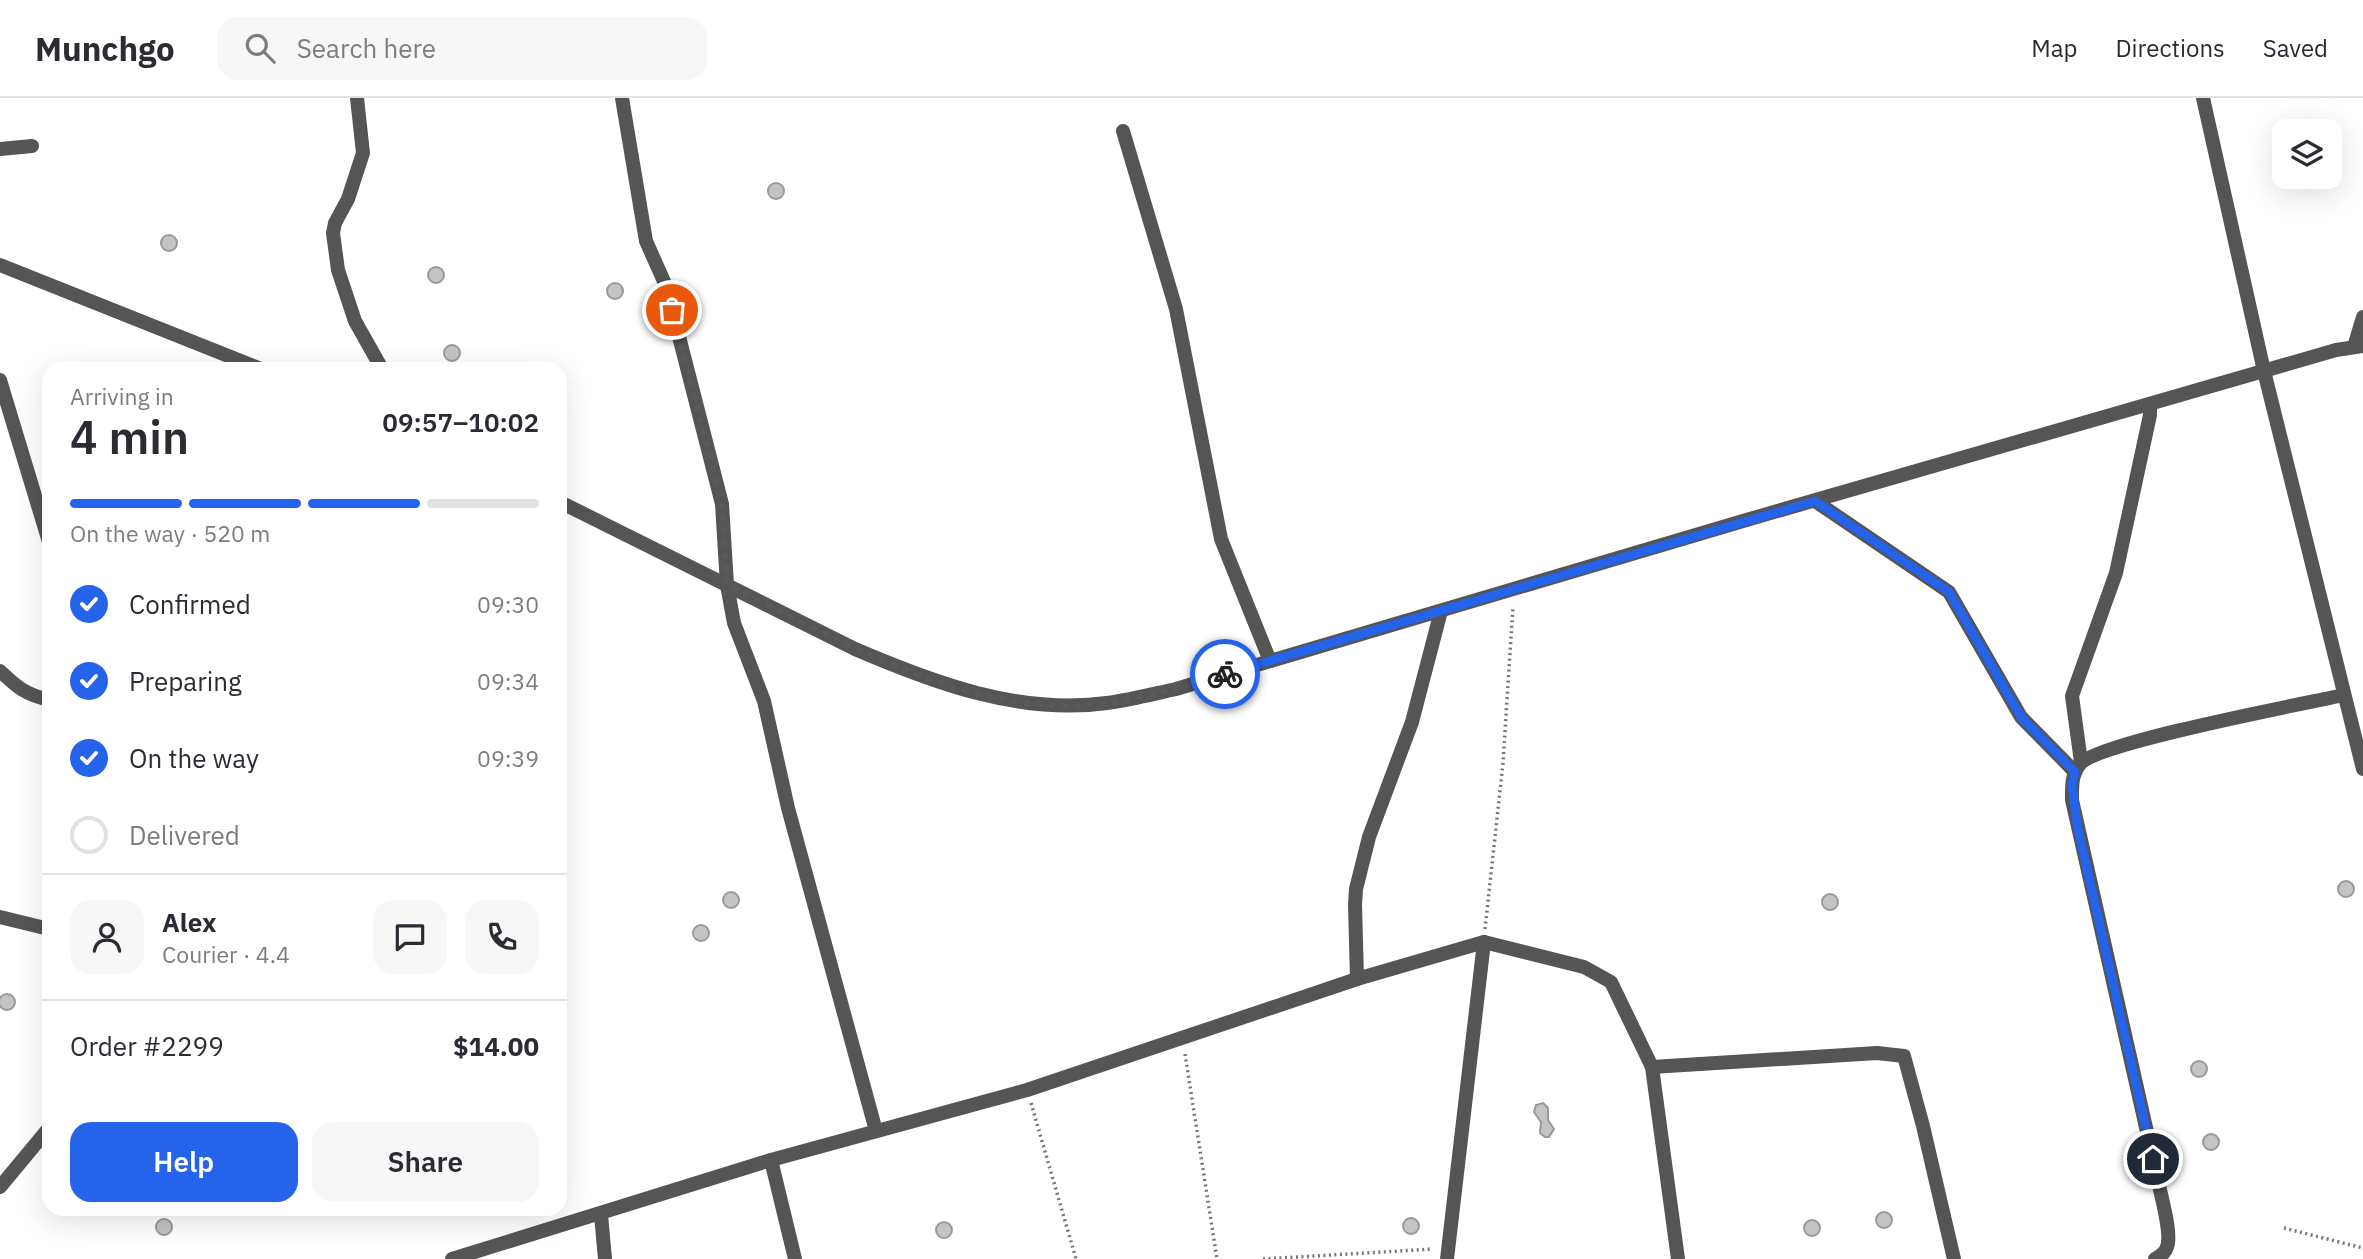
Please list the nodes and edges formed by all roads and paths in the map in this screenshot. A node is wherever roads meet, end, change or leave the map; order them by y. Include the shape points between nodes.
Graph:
1 (357, 98) edge
2 (622, 98) edge
3 (2203, 98) edge
4 (1124, 131) dead end
5 (32, 146) dead end
6 (0, 149) edge
7 (0, 265) edge
8 (2363, 317) edge
9 (2359, 347) edge
10 (243, 362) edge
11 (378, 362) edge
12 (2264, 371) junction
13 (0, 380) edge
14 (2150, 404) junction
15 (1815, 501) junction
16 (567, 505) edge
17 (42, 518) edge
18 (727, 584) junction
19 (1514, 590) junction
20 (1441, 611) junction
21 (1270, 661) junction
22 (0, 671) edge
23 (2344, 695) junction
24 (42, 699) edge
25 (2078, 767) junction
26 (2363, 769) edge
27 (0, 917) edge
28 (42, 927) edge
29 (1484, 942) junction
30 (1357, 979) junction
31 (1182, 1038) junction
32 (1652, 1067) junction
33 (1027, 1090) junction
34 (876, 1131) junction
35 (42, 1136) edge
36 (771, 1160) junction
37 (0, 1187) edge
38 (601, 1214) junction
39 (2284, 1228) dead end
40 (2363, 1248) edge
41 (1448, 1253) edge
42 (2161, 1257) edge
43 (452, 1259) edge
44 (605, 1259) edge
45 (795, 1259) edge
46 (1076, 1259) edge
47 (1217, 1259) edge
48 (1264, 1259) edge
49 (1678, 1259) edge
50 (1954, 1259) edge

1 - 11 street via 363,153 333,233 338,270 355,321
2 - 18 street via 646,241 666,286 722,504
3 - 12 street
4 - 21 street via 1176,309 1221,539
5 - 6 street
7 - 10 street
8 - 9 street
9 - 12 street
12 - 14 street
12 - 23 street
13 - 17 street
14 - 15 street
14 - 25 street via 2116,573 2072,696
15 - 19 street
15 - 25 street via 1949,592 2021,717
16 - 18 street
18 - 21 street via 896,667 956,689 1028,702 1105,703 1176,689
18 - 34 street via 734,623 766,711
19 - 20 street
19 - 29 path via 1503,764
20 - 21 street
20 - 30 street via 1412,722 1358,880 1354,905
22 - 24 street via 18,689
23 - 25 street via 2152,738 2096,754
23 - 26 street
25 - 42 street via 2073,800 2159,1185 2168,1245
27 - 28 street
29 - 30 street
29 - 32 street via 1584,967 1611,982
29 - 41 street
30 - 31 street
31 - 33 street
31 - 47 path
32 - 49 street
32 - 50 street via 1877,1053 1904,1056
33 - 34 street
33 - 46 path
34 - 36 street
35 - 37 street
36 - 38 street
36 - 45 street
38 - 43 street
38 - 44 street
39 - 40 path
41 - 48 path

